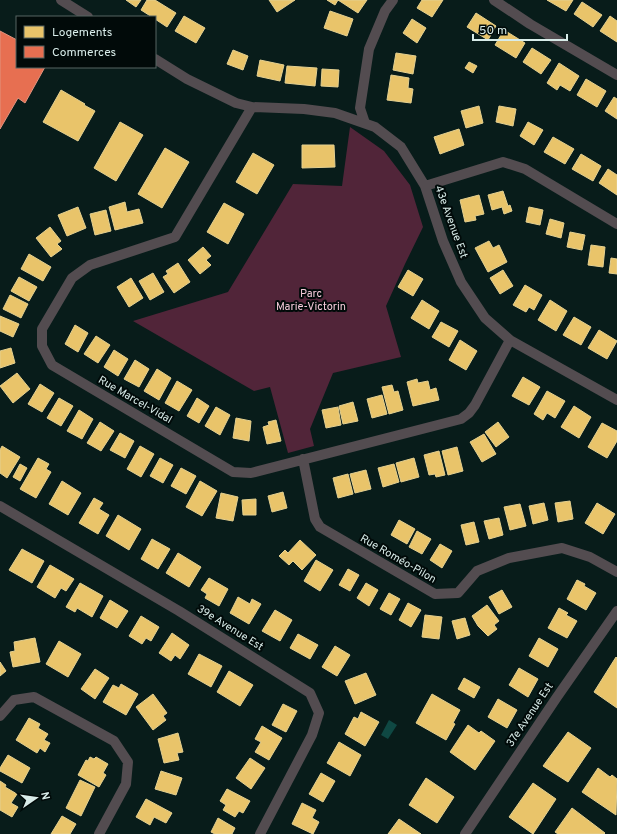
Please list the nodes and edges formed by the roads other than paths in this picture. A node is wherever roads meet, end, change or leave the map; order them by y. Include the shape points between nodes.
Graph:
1 (61, 0) edge
2 (393, 0) edge
3 (494, 0) edge
4 (86, 16) edge
5 (156, 60) edge
6 (617, 75) edge
7 (252, 107) junction
8 (365, 123) junction
9 (425, 186) junction
10 (617, 224) edge
11 (510, 340) junction
12 (617, 400) edge
13 (303, 459) junction
14 (0, 506) edge
15 (617, 572) edge
16 (617, 611) edge
17 (0, 716) edge
18 (100, 834) edge
19 (260, 834) edge
20 (465, 834) edge

1 - 4 street
2 - 8 street via 385,11 368,49 360,108
3 - 6 street
5 - 7 street, 43e Avenue Est via 187,79
7 - 8 street, 43e Avenue Est via 335,113
7 - 13 street, Rue Marcel-Vidal via 175,237 90,265 72,278 42,329 42,346 52,365 233,472 251,472
8 - 9 street, 43e Avenue Est via 376,127 401,147
9 - 10 street via 503,162 525,169
9 - 11 street, 43e Avenue Est via 443,241 461,282 485,318
11 - 12 street, 43e Avenue Est
11 - 13 street, Rue Marcel-Vidal via 475,405 461,419
13 - 15 street, Rue Roméo-Pilon via 315,519 320,528 435,594 458,593 477,572 509,558 562,548 590,557
14 - 19 street, 39e Avenue Est via 179,611 310,693 319,713 312,735
16 - 20 street, 37e Avenue Est
17 - 18 street via 14,700 34,697 114,742 128,762 126,784

